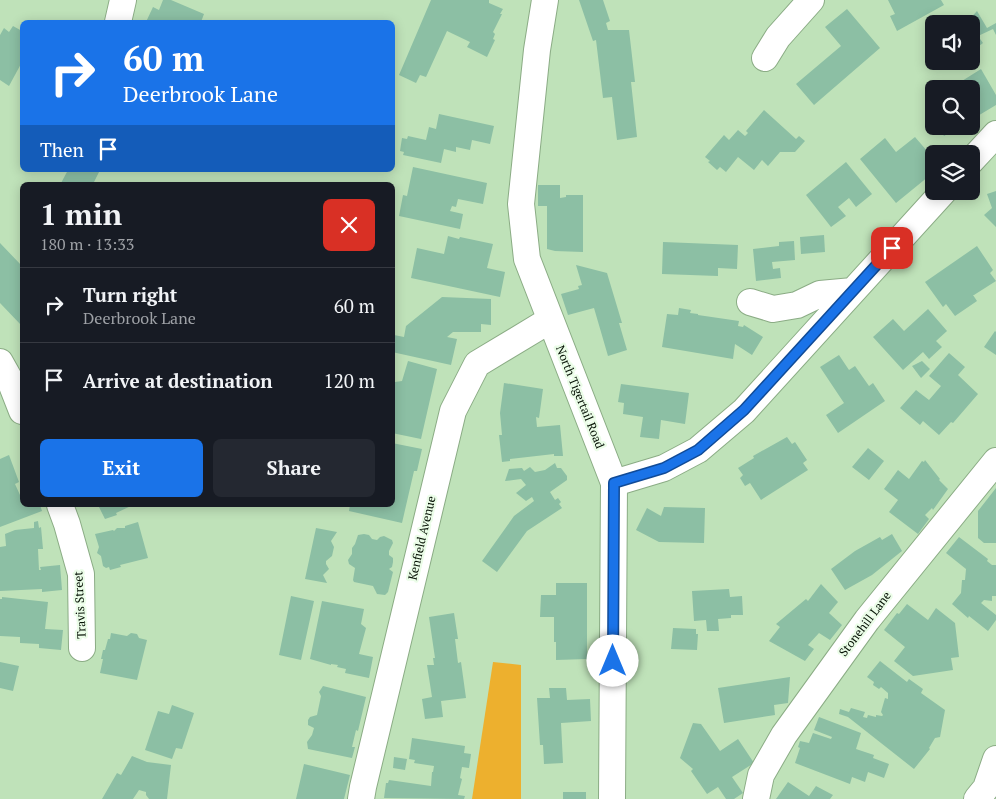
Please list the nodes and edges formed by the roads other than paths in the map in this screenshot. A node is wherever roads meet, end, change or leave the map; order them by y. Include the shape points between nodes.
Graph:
1 (122, 0) edge
2 (545, 0) edge
3 (811, 0) edge
4 (118, 20) edge
5 (765, 58) dead end
6 (996, 134) edge
7 (980, 151) edge
8 (936, 200) edge
9 (853, 290) junction
10 (750, 302) dead end
11 (550, 320) junction
12 (0, 362) edge
13 (20, 407) edge
14 (996, 461) edge
15 (614, 483) junction
16 (61, 507) edge
17 (82, 648) dead end
18 (996, 759) edge
19 (362, 799) edge
20 (612, 799) edge
21 (756, 799) edge
22 (977, 799) edge

1 - 4 street
2 - 11 street, North Tigertail Road via 521,204 527,259
3 - 5 street via 778,37
6 - 7 street
8 - 9 street
9 - 10 street via 820,294 797,305 773,309
9 - 15 street via 744,410 698,450 664,468
11 - 15 street, North Tigertail Road
11 - 19 street, Kenfield Avenue via 477,364 453,411
12 - 13 street
14 - 21 street, Stonehill Lane via 867,620 784,734 761,775
15 - 20 street, North Tigertail Road
16 - 17 street, Travis Street via 81,574
18 - 22 street via 986,788

